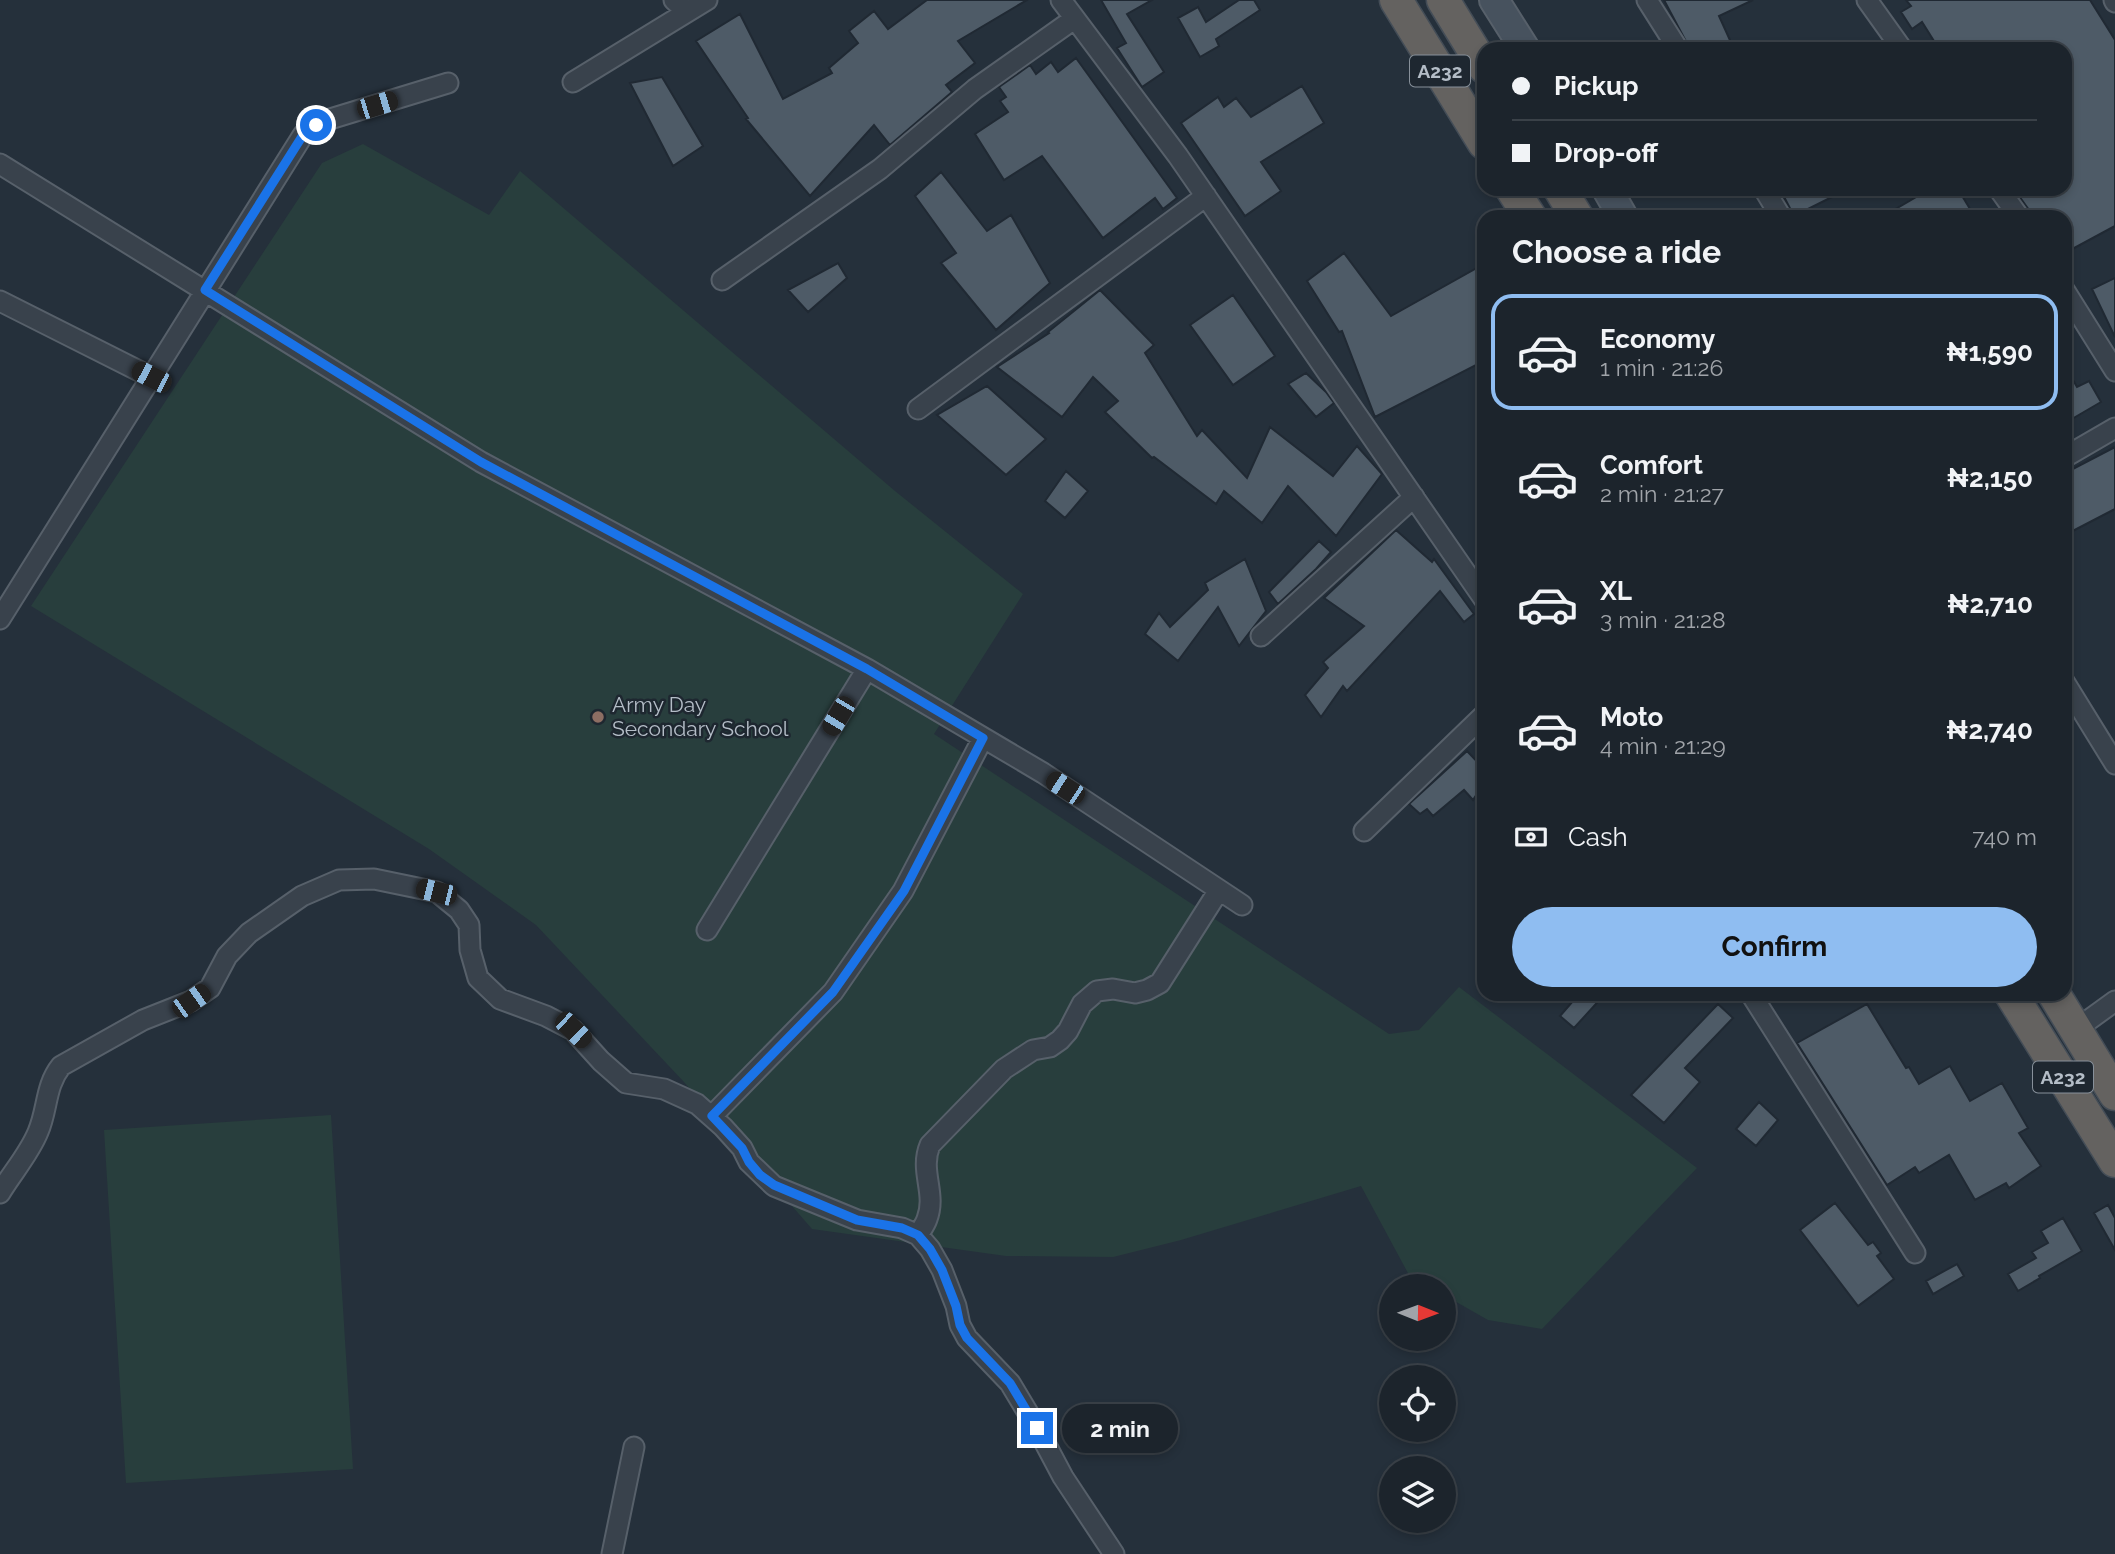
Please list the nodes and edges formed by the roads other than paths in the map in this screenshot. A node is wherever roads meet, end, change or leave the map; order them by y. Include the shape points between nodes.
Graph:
1 (707, 0) edge
2 (1061, 0) edge
3 (1396, 0) edge
4 (1443, 0) edge
5 (1494, 0) edge
6 (1647, 0) edge
7 (1867, 0) edge
8 (680, 6) edge
9 (1074, 19) junction
10 (1521, 42) edge
11 (1674, 42) edge
12 (1897, 42) edge
13 (1477, 56) edge
14 (573, 82) dead end
15 (448, 83) dead end
16 (1477, 132) edge
17 (0, 164) edge
18 (1206, 196) junction
19 (722, 280) dead end
20 (205, 290) junction
21 (0, 301) edge
22 (2072, 301) edge
23 (2115, 371) edge
24 (151, 377) junction
25 (918, 409) dead end
26 (2115, 428) edge
27 (2072, 453) edge
28 (1414, 497) junction
29 (1477, 589) edge
30 (0, 619) edge
31 (1261, 636) dead end
32 (867, 669) junction
33 (2072, 694) edge
34 (1477, 722) edge
35 (983, 738) junction
36 (2115, 764) edge
37 (1364, 831) dead end
38 (1219, 890) junction
39 (1242, 905) dead end
40 (708, 930) dead end
41 (2115, 1000) edge
42 (1755, 1001) edge
43 (2015, 1001) edge
44 (2058, 1001) edge
45 (2075, 1030) junction
46 (2115, 1094) edge
47 (712, 1116) junction
48 (2115, 1161) edge
49 (0, 1193) edge
50 (918, 1235) junction
51 (1915, 1253) dead end
52 (634, 1447) dead end
53 (612, 1554) edge
54 (1114, 1554) edge

1 - 8 street
2 - 9 street
3 - 16 highway, A232
4 - 13 highway, A232
5 - 10 main road
6 - 11 street
7 - 12 street
8 - 14 street
9 - 18 street
9 - 19 street via 975,89 880,169
15 - 20 street via 330,119 303,135
17 - 20 street
18 - 25 street
18 - 28 street
20 - 24 street
20 - 32 street via 481,462
21 - 24 street
22 - 23 street
24 - 30 street
26 - 27 street
28 - 29 street
28 - 31 street
32 - 35 street
32 - 40 street
33 - 36 street
34 - 37 street
35 - 38 street
35 - 47 street via 904,891 833,992
38 - 39 street
38 - 50 street via 1160,983 1135,993 1097,991 1082,1004 1060,1040 1033,1050 1004,1069 930,1145 924,1159 931,1200
41 - 45 street
42 - 51 street
43 - 48 highway, A232
44 - 45 highway, A232
45 - 46 highway, A232
47 - 49 street via 675,1093 626,1083 573,1030 500,999 478,978 469,925 459,910 436,892 374,879 339,880 302,896 249,933 227,956 210,988 191,1001 143,1020 61,1066 52,1077 37,1135
47 - 50 street via 760,1175 774,1185 857,1220
50 - 54 street via 942,1270 967,1338 1010,1383 1063,1478
52 - 53 street

